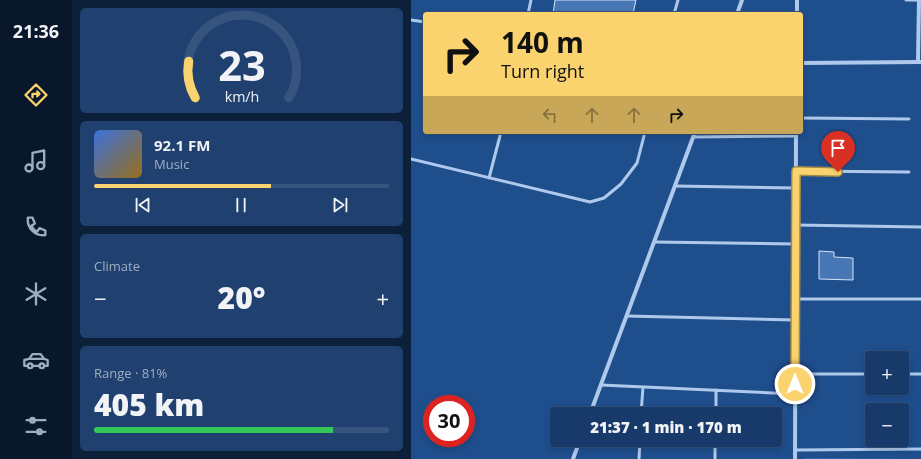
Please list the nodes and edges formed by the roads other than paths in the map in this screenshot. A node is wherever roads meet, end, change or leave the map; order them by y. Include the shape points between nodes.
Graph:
1 (531, 0) edge
2 (678, 0) edge
3 (742, 0) edge
4 (797, 0) edge
5 (906, 0) edge
6 (919, 0) edge
7 (528, 12) edge
8 (675, 12) edge
9 (738, 12) edge
10 (797, 12) edge
11 (411, 20) edge
12 (423, 22) edge
13 (920, 62) edge
14 (803, 63) edge
15 (803, 118) edge
16 (909, 119) dead end
17 (500, 134) edge
18 (644, 134) edge
19 (694, 134) edge
20 (796, 134) edge
21 (739, 136) joint
22 (693, 137) junction
23 (411, 159) edge
24 (796, 171) junction
25 (909, 172) dead end
26 (489, 178) junction
27 (675, 186) junction
28 (796, 188) junction
29 (796, 225) junction
30 (921, 227) edge
31 (654, 242) junction
32 (796, 244) junction
33 (795, 299) junction
34 (921, 299) edge
35 (627, 316) junction
36 (795, 320) junction
37 (795, 374) junction
38 (865, 374) edge
39 (909, 374) edge
40 (921, 374) edge
41 (601, 385) junction
42 (643, 387) junction
43 (716, 390) junction
44 (795, 394) junction
45 (593, 407) edge
46 (642, 407) edge
47 (716, 407) edge
48 (578, 447) edge
49 (640, 447) edge
50 (715, 447) edge
51 (921, 449) edge
52 (795, 450) junction
53 (573, 459) edge
54 (639, 459) edge
55 (715, 459) edge
56 (795, 459) edge

1 - 7 lane
2 - 8 lane
3 - 9 street
4 - 10 street
5 - 6 lane
6 - 13 street
11 - 12 lane
13 - 14 street
15 - 16 lane
17 - 26 lane
18 - 26 lane via 637,163 621,184 604,198 590,202
19 - 22 street
20 - 21 lane
20 - 24 street
21 - 22 lane
22 - 27 street
23 - 26 lane
24 - 25 lane
24 - 28 street
27 - 28 lane
27 - 31 street
28 - 29 street
29 - 30 lane
29 - 32 street
31 - 32 lane
31 - 35 street
32 - 33 street
33 - 34 lane
33 - 36 street
35 - 36 lane
35 - 41 street
36 - 37 street
37 - 38 lane
37 - 44 street
39 - 40 lane
41 - 42 lane
41 - 45 street
42 - 43 lane
42 - 46 lane
43 - 44 lane
43 - 47 lane
44 - 52 street
48 - 53 street
49 - 54 lane
50 - 55 lane
51 - 52 lane
52 - 56 street

